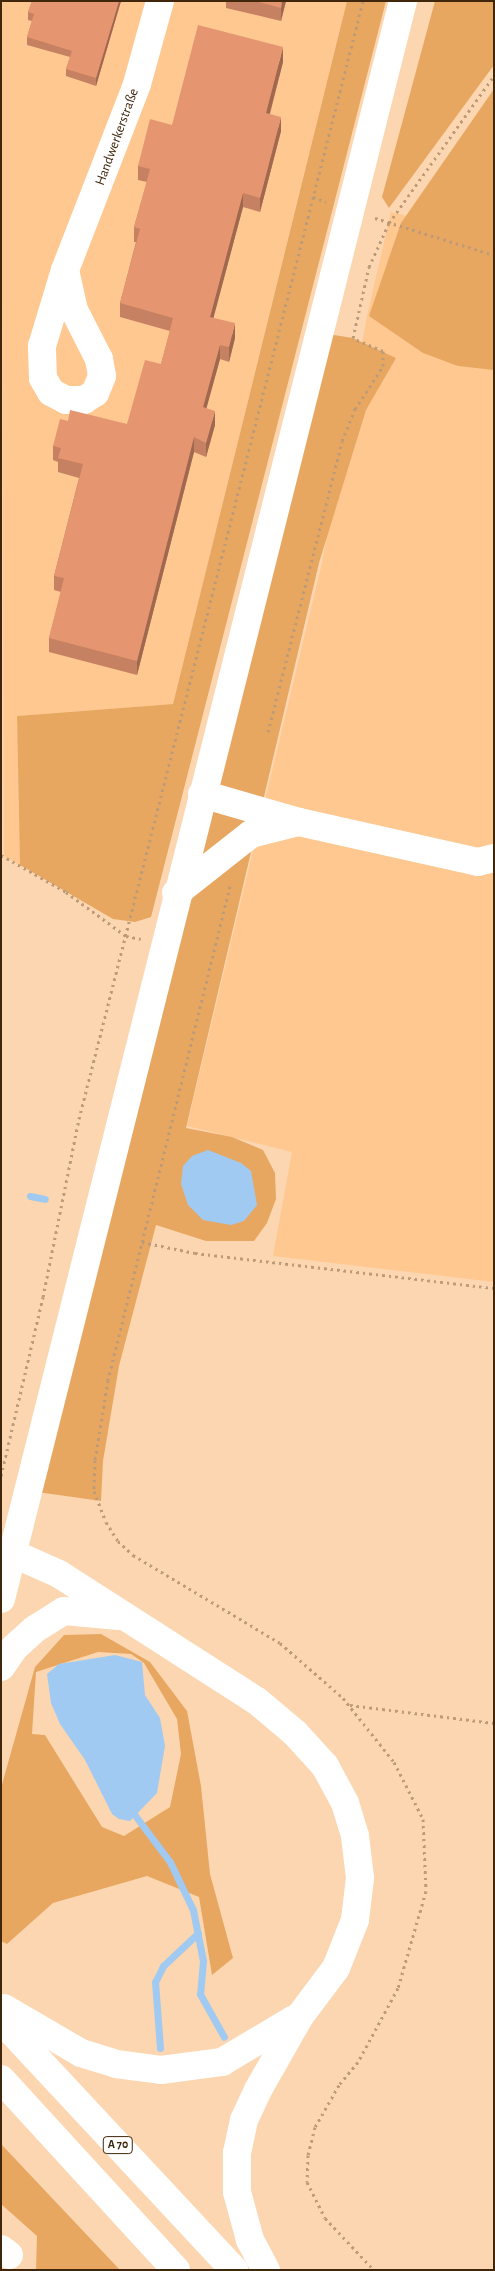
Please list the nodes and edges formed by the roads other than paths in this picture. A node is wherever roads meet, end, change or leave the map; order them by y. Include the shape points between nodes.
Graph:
1 (160, 1) edge
2 (403, 1) edge
3 (65, 270) dead end
4 (202, 794) junction
5 (299, 822) junction
6 (489, 866) edge
7 (176, 893) junction
8 (12, 1553) junction
9 (1, 1599) edge
10 (130, 1618) junction
11 (1, 1667) edge
12 (1, 2006) edge
13 (300, 2016) junction
14 (1, 2020) edge
15 (1, 2080) edge
16 (176, 2270) edge
17 (234, 2270) edge
18 (266, 2270) edge

1 - 3 main road, Handwerkerstraße via 134,92
2 - 4 main road
4 - 5 main road
4 - 7 main road
5 - 6 main road
5 - 7 main road via 251,834
7 - 8 main road
8 - 9 main road
8 - 10 main road via 59,1574
10 - 11 main road via 84,1610 64,1611 35,1629 15,1647
10 - 13 main road via 257,1701 295,1732 324,1766 346,1802 355,1836 360,1878 355,1920 336,1968
12 - 13 main road via 81,2053 116,2064 161,2070 222,2062 270,2037
13 - 18 main road via 244,2120 237,2153 237,2192 250,2240
14 - 17 main road, A 70
15 - 16 main road

